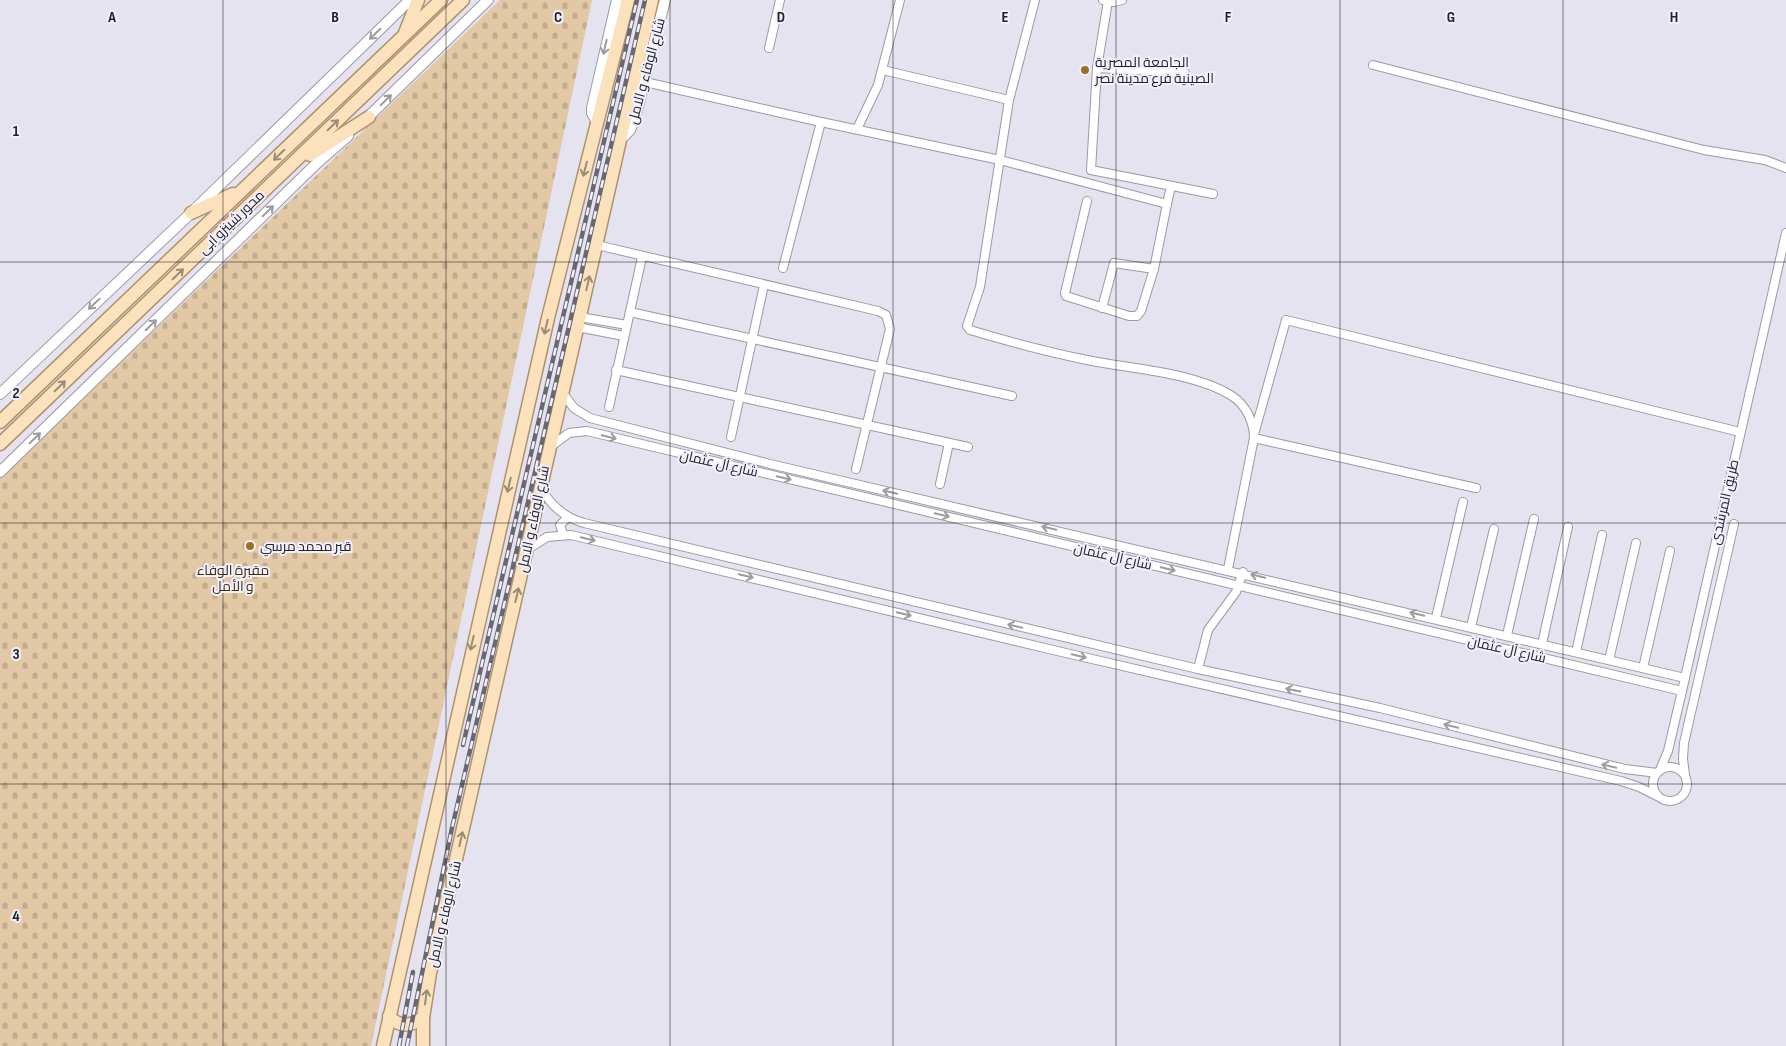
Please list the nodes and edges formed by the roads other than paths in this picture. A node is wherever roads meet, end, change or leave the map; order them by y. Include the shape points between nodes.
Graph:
1 (410, 0) edge
2 (418, 0) edge
3 (441, 0) edge
4 (463, 0) edge
5 (488, 0) edge
6 (617, 0) edge
7 (628, 0) edge
8 (652, 0) edge
9 (665, 0) edge
10 (780, 0) edge
11 (900, 0) edge
12 (1034, 0) edge
13 (1122, 0) edge
14 (1106, 1) edge
15 (404, 36) junction
16 (769, 48) dead end
17 (1373, 65) dead end
18 (1097, 68) junction
19 (882, 70) junction
20 (1185, 73) dead end
21 (645, 82) junction
22 (1009, 100) junction
23 (369, 117) junction
24 (597, 122) junction
25 (820, 122) junction
26 (857, 129) junction
27 (618, 141) junction
28 (1000, 160) junction
29 (1786, 168) edge
30 (285, 171) junction
31 (1171, 186) junction
32 (242, 190) junction
33 (1212, 194) dead end
34 (1087, 201) dead end
35 (1167, 204) junction
36 (191, 214) junction
37 (1786, 233) edge
38 (597, 245) junction
39 (642, 256) junction
40 (782, 268) dead end
41 (1154, 269) junction
42 (764, 284) junction
43 (1102, 308) junction
44 (630, 312) junction
45 (579, 322) junction
46 (607, 322) junction
47 (626, 325) junction
48 (605, 332) junction
49 (624, 336) junction
50 (752, 338) junction
51 (880, 366) junction
52 (616, 370) junction
53 (562, 392) junction
54 (0, 394) edge
55 (1012, 396) dead end
56 (739, 398) junction
57 (609, 407) dead end
58 (0, 422) edge
59 (581, 423) junction
60 (866, 426) junction
61 (1740, 432) junction
62 (731, 436) dead end
63 (1254, 436) junction
64 (949, 443) junction
65 (0, 444) edge
66 (968, 447) dead end
67 (549, 449) junction
68 (856, 469) dead end
69 (0, 472) edge
70 (940, 484) dead end
71 (540, 487) junction
72 (1476, 488) dead end
73 (1463, 502) dead end
74 (568, 517) junction
75 (1534, 519) dead end
76 (1734, 524) dead end
77 (1568, 527) dead end
78 (1494, 530) dead end
79 (563, 534) junction
80 (1602, 535) dead end
81 (1636, 543) dead end
82 (527, 550) junction
83 (1670, 551) dead end
84 (1228, 569) junction
85 (1242, 572) junction
86 (1239, 585) junction
87 (1436, 618) junction
88 (1471, 627) junction
89 (1508, 635) junction
90 (1056, 636) junction
91 (1542, 644) junction
92 (1053, 650) junction
93 (1576, 652) junction
94 (1609, 660) junction
95 (1644, 668) junction
96 (1198, 669) junction
97 (1660, 672) junction
98 (1685, 678) junction
99 (1656, 685) junction
100 (1682, 691) junction
101 (1658, 772) junction
102 (1685, 774) junction
103 (1658, 796) junction
104 (389, 1016) junction
105 (423, 1018) junction
106 (382, 1046) edge
107 (423, 1046) edge

1 -> 36 street
2 - 15 main road
3 - 15 main road, محور شينزو ابى
30 -> 4 main road, محور شينزو ابى
23 -> 5 street
6 -> 24 street via 592,108
7 - 24 main road
8 - 27 main road
9 - 21 street, شارع الوفاء و الامل
10 - 16 street
11 - 19 street
12 - 22 street
13 - 14 street
14 - 18 street
15 -> 32 main road, محور شينزو ابى
17 - 29 street via 1704,150 1765,160
18 - 20 street
18 - 31 street via 1091,170
19 - 22 street
19 - 26 street
21 - 25 street
21 - 27 street, شارع الوفاء و الامل via 630,130
22 - 28 street
23 - 30 main road
69 -> 23 street via 317,163
24 -> 104 main road via 549,310
25 - 26 street
25 - 40 street
26 - 28 street
27 - 38 main road, شارع الوفاء و الامل
28 - 35 street
28 - 63 street via 980,288 967,322 968,328 1064,355 1182,378 1222,392 1248,412
65 -> 30 main road, محور شينزو ابى
31 - 33 street
31 - 35 street
32 - 36 main road
32 - 58 main road, محور شينزو ابى
34 - 43 street via 1065,292 1069,298
35 - 41 street
36 -> 54 street
37 - 61 street, طريق المرشدى
38 - 39 street
45 -> 38 main road, شارع الوفاء و الامل
39 - 42 street
39 - 44 street
41 - 43 street via 1137,316
41 - 43 street via 1114,263
42 - 50 street
42 - 51 street via 883,312 889,319 890,329
44 - 47 street
44 - 50 street
45 - 46 street
45 - 48 street
45 - 53 main road, شارع الوفاء و الامل
46 - 47 street
46 - 48 street
47 - 49 street
48 - 49 street
49 - 52 street
50 - 51 street
50 - 56 street
51 - 55 street
51 - 60 street
52 - 56 street
52 - 57 street
53 - 59 street, شارع آل عثمان
53 - 67 main road, شارع الوفاء و الامل
56 - 60 street
56 - 62 street
59 - 67 street
84 -> 59 street, شارع آل عثمان
59 -> 86 street, شارع آل عثمان
60 - 64 street
60 - 68 street
61 - 63 street via 1286,320
61 - 98 street, طريق المرشدى
63 - 72 street
63 - 84 street
64 - 66 street
64 - 70 street
67 - 71 main road, شارع الوفاء و الامل
71 - 74 street via 550,502
71 - 82 main road, شارع الوفاء و الامل
73 - 87 street
74 - 79 street via 560,525
90 -> 74 street
75 - 89 street
76 - 102 street, طريق المرشدى via 1684,743
77 - 91 street
78 - 88 street
79 - 82 street via 540,540
79 -> 92 street
80 - 93 street
81 - 94 street
105 -> 82 main road, شارع الوفاء و الامل via 430,973
83 - 95 street
84 - 85 street, شارع آل عثمان
85 - 86 street
87 -> 85 street, شارع آل عثمان
86 - 96 street via 1208,630
86 - 99 street, شارع آل عثمان
87 - 88 street, شارع آل عثمان
88 - 89 street, شارع آل عثمان
89 - 91 street, شارع آل عثمان
90 - 92 street
90 - 96 street
91 - 93 street, شارع آل عثمان
92 -> 103 street via 1620,781
93 - 94 street, شارع آل عثمان
94 - 95 street, شارع آل عثمان
95 - 97 street, شارع آل عثمان
101 -> 96 street via 1624,770 1380,708
97 - 98 street, شارع آل عثمان
97 - 99 street via 1662,681
98 - 100 street, طريق المرشدى
99 - 100 street, شارع آل عثمان
100 - 101 street, طريق المرشدى via 1668,751
101 - 102 street via 1671,767
101 - 103 street via 1652,785
102 - 103 street via 1688,784 1683,796 1670,802
104 - 105 main road via 406,1025
104 - 106 main road
105 - 107 main road, شارع الوفاء و الامل

